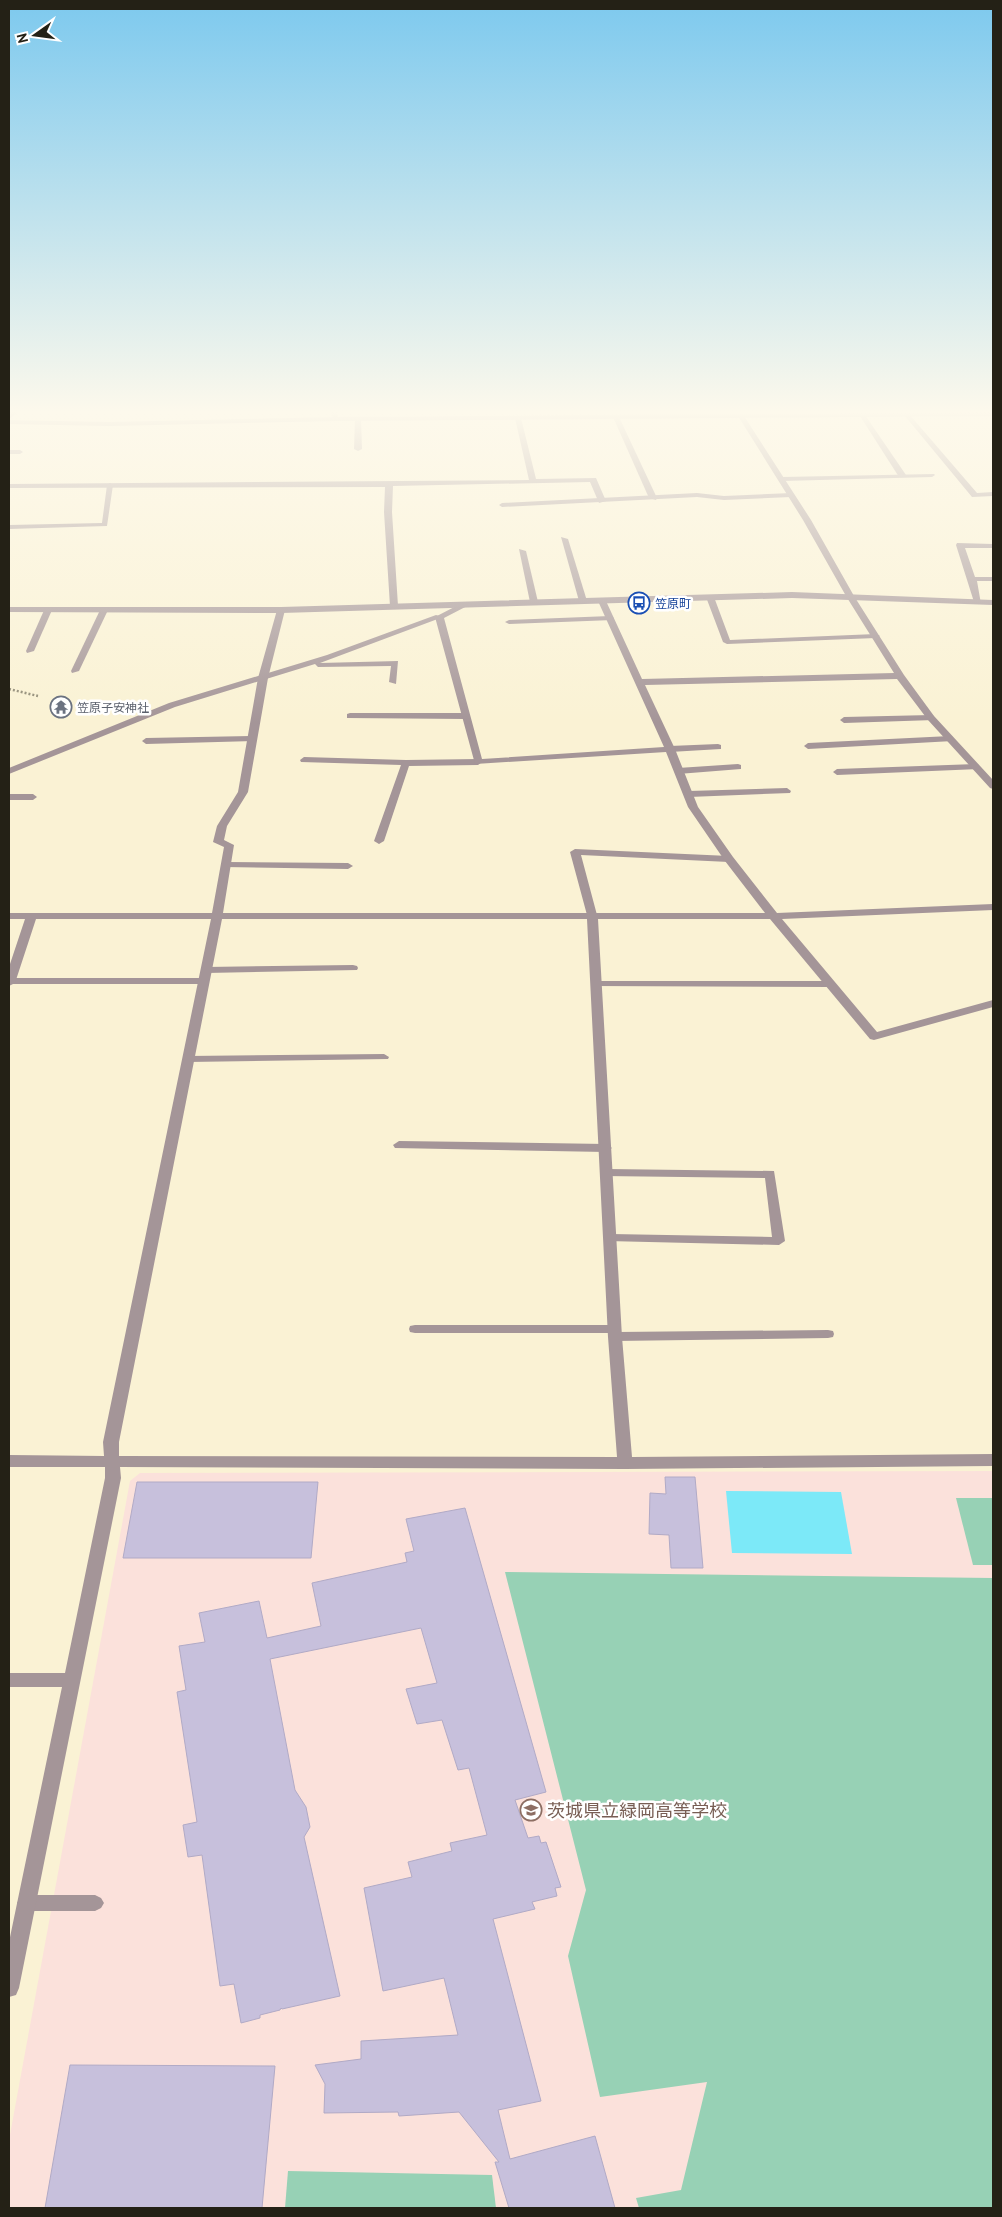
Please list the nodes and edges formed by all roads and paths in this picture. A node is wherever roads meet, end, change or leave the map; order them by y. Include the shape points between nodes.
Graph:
1 (106, 515) edge
2 (388, 515) edge
3 (804, 515) edge
4 (9, 527) edge
5 (564, 539) dead end
6 (993, 546) edge
7 (522, 551) dead end
8 (972, 579) junction
9 (993, 579) edge
10 (850, 596) junction
11 (710, 597) junction
12 (583, 601) junction
13 (602, 601) junction
14 (534, 602) junction
15 (978, 602) junction
16 (993, 602) edge
17 (467, 604) junction
18 (394, 606) junction
19 (9, 610) edge
20 (48, 610) junction
21 (104, 610) junction
22 (280, 610) junction
23 (439, 617) junction
24 (610, 618) junction
25 (509, 622) dead end
26 (876, 636) junction
27 (30, 651) dead end
28 (304, 665) junction
29 (75, 671) dead end
30 (900, 676) junction
31 (263, 678) junction
32 (393, 682) dead end
33 (638, 682) junction
34 (9, 689) edge
35 (38, 696) dead end
36 (350, 716) dead end
37 (466, 716) junction
38 (931, 718) junction
39 (844, 720) dead end
40 (251, 739) junction
41 (950, 740) junction
42 (146, 741) dead end
43 (808, 746) dead end
44 (718, 747) dead end
45 (670, 748) junction
46 (304, 760) dead end
47 (478, 762) junction
48 (406, 763) junction
49 (738, 767) dead end
50 (976, 768) junction
51 (9, 771) edge
52 (678, 771) junction
53 (837, 772) dead end
54 (993, 786) edge
55 (787, 791) dead end
56 (688, 794) junction
57 (33, 797) dead end
58 (9, 798) edge
59 (379, 841) dead end
60 (730, 859) junction
61 (227, 865) junction
62 (348, 866) dead end
63 (993, 907) edge
64 (218, 915) junction
65 (592, 915) junction
66 (9, 916) edge
67 (32, 916) junction
68 (774, 916) junction
69 (353, 968) dead end
70 (205, 975) junction
71 (9, 982) edge
72 (596, 984) junction
73 (829, 984) junction
74 (993, 1003) edge
75 (384, 1057) dead end
76 (188, 1059) junction
77 (399, 1145) dead end
78 (606, 1148) junction
79 (607, 1173) junction
80 (611, 1238) junction
81 (414, 1329) dead end
82 (615, 1333) junction
83 (828, 1334) dead end
84 (993, 1460) edge
85 (9, 1461) edge
86 (111, 1461) junction
87 (625, 1463) junction
88 (9, 1680) edge
89 (72, 1680) junction
90 (26, 1903) junction
91 (95, 1903) dead end
92 (9, 1988) edge

1 - 4 lane via 105,525
2 - 18 street
3 - 10 street
5 - 12 lane
6 - 8 street via 960,546
7 - 14 lane
8 - 9 street
8 - 15 street
10 - 11 street
10 - 15 street
10 - 26 street
11 - 13 street
11 - 26 lane via 727,642
12 - 13 street
12 - 14 street
13 - 24 street
14 - 17 street
15 - 16 street
17 - 18 street
17 - 23 street
18 - 22 street
19 - 20 street
20 - 21 street
20 - 27 lane
21 - 22 street
21 - 29 lane
22 - 31 street
23 - 28 lane
23 - 37 street
24 - 25 lane
24 - 33 street
26 - 30 street
28 - 31 lane
28 - 32 lane via 395,662
30 - 33 street
30 - 38 street
31 - 40 street
31 - 51 lane via 172,705
33 - 45 street
34 - 35 path
36 - 37 lane
37 - 47 street
38 - 39 lane
38 - 41 street
40 - 42 lane
40 - 61 street via 243,792 222,826 218,842 229,845
41 - 43 lane
41 - 50 street
44 - 45 lane
45 - 47 street
45 - 52 street
46 - 48 lane
47 - 48 lane
48 - 59 lane
49 - 52 lane
50 - 53 lane
50 - 54 street
52 - 56 street
55 - 56 lane
56 - 60 street via 693,807
57 - 58 lane
60 - 65 lane via 574,852
60 - 68 street
61 - 62 lane
61 - 64 street
63 - 68 street
64 - 65 street
64 - 67 street
64 - 70 street
65 - 68 street
65 - 72 street
66 - 67 street
67 - 71 street
68 - 73 street
69 - 70 lane
70 - 71 lane
70 - 76 street
72 - 73 lane
72 - 78 street
73 - 74 street via 874,1036
75 - 76 lane
76 - 86 street via 111,1442
77 - 78 lane
78 - 79 street
79 - 80 street
79 - 80 lane via 770,1174 779,1241
80 - 82 street
81 - 82 lane
82 - 83 lane
82 - 87 street
84 - 87 street
85 - 86 street
86 - 87 street
86 - 89 street via 113,1478
88 - 89 street
89 - 90 street
90 - 91 lane
90 - 92 street

